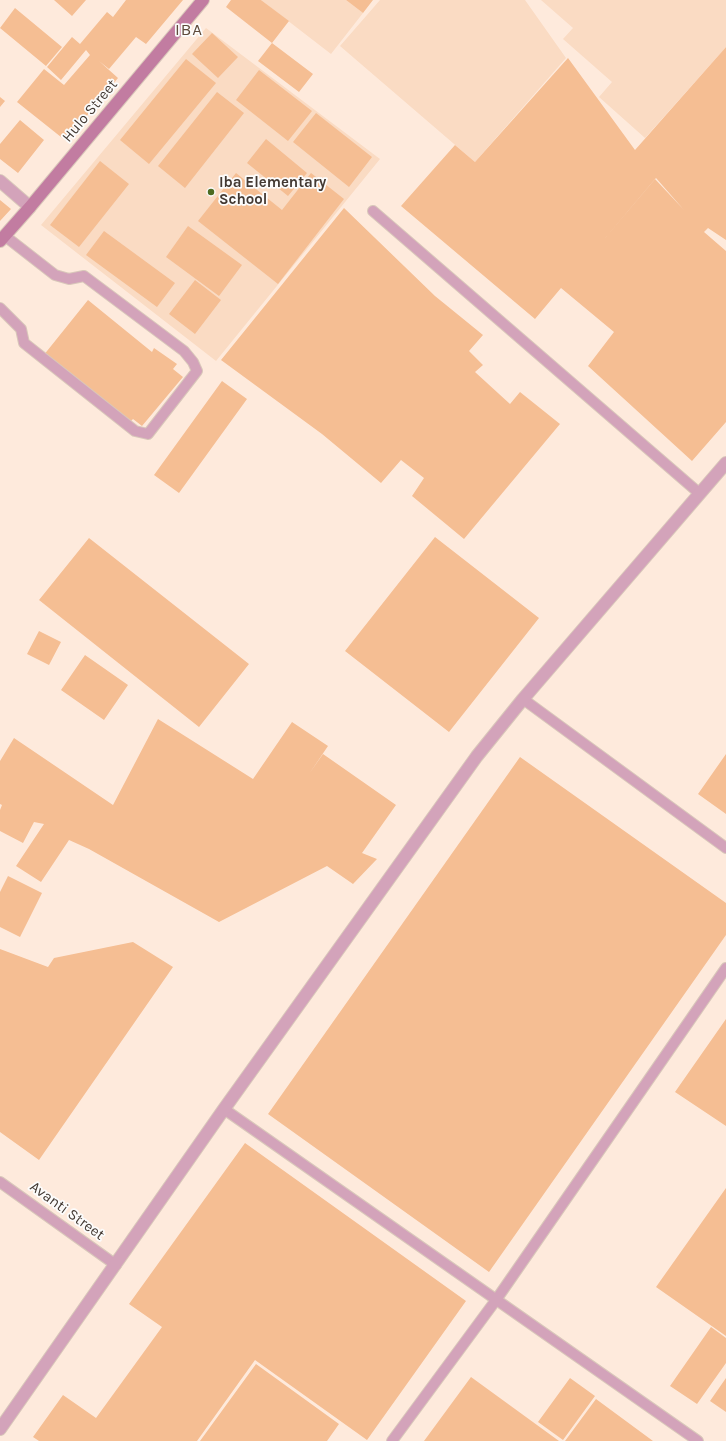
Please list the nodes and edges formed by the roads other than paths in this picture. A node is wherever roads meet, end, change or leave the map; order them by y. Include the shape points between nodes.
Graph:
1 (203, 0) edge
2 (0, 181) edge
3 (30, 207) junction
4 (373, 211) dead end
5 (2, 238) edge
6 (0, 308) edge
7 (726, 463) edge
8 (699, 494) junction
9 (523, 699) junction
10 (726, 848) edge
11 (726, 968) edge
12 (224, 1108) junction
13 (0, 1182) edge
14 (116, 1265) junction
15 (496, 1300) junction
16 (0, 1429) edge
17 (392, 1441) edge
18 (698, 1441) edge

1 - 3 street, Hulo Street
2 - 3 street
3 - 5 street, Hulo Street
4 - 8 lane
5 - 6 lane via 55,275 70,279 84,276 184,351 197,371 148,434 135,431 24,343 21,329
7 - 8 street
8 - 9 street
9 - 10 lane
9 - 12 street via 477,756
11 - 15 lane
12 - 14 street
12 - 15 lane
13 - 14 lane, Avanti Street
14 - 16 street
15 - 17 lane
15 - 18 lane

